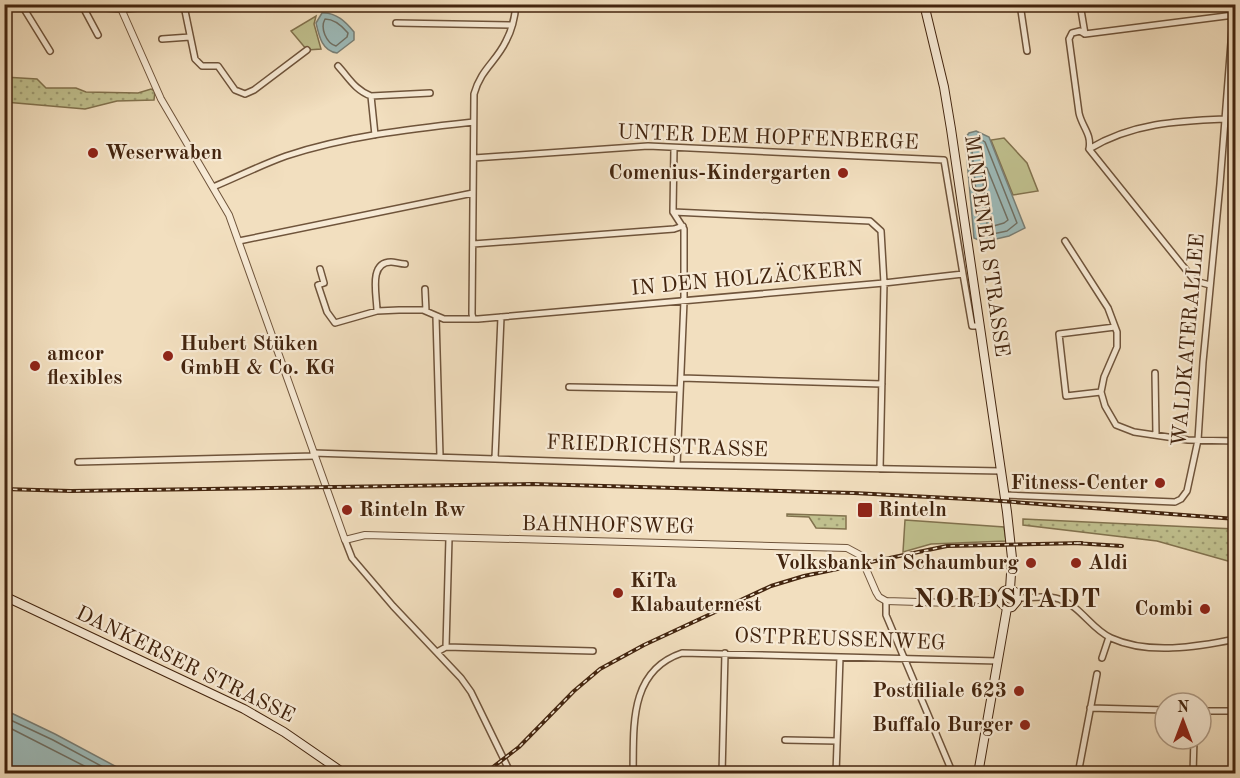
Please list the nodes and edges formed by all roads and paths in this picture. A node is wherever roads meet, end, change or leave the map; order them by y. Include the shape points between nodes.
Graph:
1 (19, 4) edge
2 (42, 4) edge
3 (200, 4) edge
4 (516, 4) edge
5 (718, 4) edge
6 (744, 4) edge
7 (924, 4) edge
8 (1020, 4) edge
9 (1080, 4) edge
10 (1234, 4) edge
11 (184, 6) edge
12 (83, 7) junction
13 (120, 7) edge
14 (4, 12) edge
15 (1234, 15) junction
16 (396, 23) dead end
17 (512, 25) junction
18 (98, 34) dead end
19 (1085, 34) junction
20 (190, 37) junction
21 (162, 39) dead end
22 (307, 50) dead end
23 (50, 51) dead end
24 (1027, 51) dead end
25 (338, 66) dead end
26 (430, 93) dead end
27 (371, 96) junction
28 (1225, 119) junction
29 (473, 122) junction
30 (375, 135) junction
31 (674, 148) junction
32 (1089, 148) junction
33 (474, 158) junction
34 (213, 187) junction
35 (473, 193) junction
36 (673, 212) junction
37 (683, 226) junction
38 (239, 241) junction
39 (1065, 241) dead end
40 (472, 244) junction
41 (405, 264) dead end
42 (320, 269) dead end
43 (963, 274) junction
44 (884, 284) junction
45 (1210, 285) junction
46 (425, 289) dead end
47 (684, 301) junction
48 (377, 311) junction
49 (426, 311) junction
50 (436, 317) junction
51 (501, 317) junction
52 (473, 318) junction
53 (979, 326) junction
54 (1115, 327) junction
55 (1155, 373) dead end
56 (681, 378) junction
57 (882, 384) junction
58 (569, 387) dead end
59 (680, 389) junction
60 (1101, 392) junction
61 (1156, 435) junction
62 (1198, 440) junction
63 (1236, 441) edge
64 (314, 455) junction
65 (440, 456) junction
66 (495, 458) junction
67 (78, 462) dead end
68 (677, 465) junction
69 (880, 469) junction
70 (1001, 471) junction
71 (1005, 495) junction
72 (449, 538) junction
73 (345, 540) junction
74 (1010, 590) junction
75 (4, 596) edge
76 (999, 598) junction
77 (1018, 598) junction
78 (886, 601) junction
79 (1007, 608) junction
80 (1109, 637) junction
81 (1236, 639) edge
82 (446, 647) junction
83 (593, 651) dead end
84 (437, 652) junction
85 (725, 653) junction
86 (840, 657) junction
87 (904, 658) junction
88 (1102, 658) dead end
89 (998, 661) junction
90 (1097, 674) dead end
91 (1090, 708) junction
92 (1153, 710) edge
93 (1213, 711) edge
94 (1236, 711) edge
95 (785, 740) dead end
96 (837, 741) junction
97 (1194, 751) edge
98 (1194, 773) edge
99 (345, 774) edge
100 (511, 774) edge
101 (633, 774) edge
102 (722, 774) edge
103 (836, 774) edge
104 (954, 774) edge
105 (978, 774) edge
106 (1078, 774) edge
107 (1212, 774) edge

1 - 14 street
1 - 23 street
2 - 12 street
3 - 11 street
4 - 17 street
5 - 6 street
7 - 53 main road, MINDENER STRASSE via 946,102
8 - 24 street
9 - 19 street
10 - 15 street, WALDKATERALLEE
11 - 13 street
11 - 20 street
12 - 13 street
12 - 18 street
13 - 34 street via 162,99
15 - 19 street
15 - 28 street, WALDKATERALLEE
16 - 17 street
17 - 29 street via 506,42 478,80 472,103
19 - 32 street via 1072,33 1069,39 1079,113 1091,140
20 - 21 street
20 - 22 street via 195,59 202,66 218,66 235,90 244,94
25 - 27 street via 360,92
26 - 27 street
27 - 30 street
28 - 32 street via 1144,126
28 - 45 street, WALDKATERALLEE
29 - 30 street
29 - 33 street
30 - 34 street via 284,157
31 - 33 street, UNTER DEM HOPFENBERGE via 648,146
31 - 36 street
31 - 43 street, UNTER DEM HOPFENBERGE via 944,160
32 - 45 street via 1195,281
33 - 35 street
34 - 38 street
35 - 38 street
35 - 40 street
36 - 37 street
36 - 44 street via 870,221 881,231
37 - 40 street
37 - 47 street
38 - 64 street
39 - 54 street via 1108,308
40 - 52 street
41 - 48 street via 391,262 376,271
42 - 48 street via 324,283 318,285 335,323
43 - 44 street, IN DEN HOLZÄCKERN
43 - 53 street via 972,326
44 - 47 street, IN DEN HOLZÄCKERN
44 - 57 street
45 - 62 street, WALDKATERALLEE
46 - 49 street
47 - 51 street, IN DEN HOLZÄCKERN
47 - 56 street
48 - 49 street
49 - 50 street
50 - 52 street, IN DEN HOLZÄCKERN
50 - 65 street
51 - 52 street, IN DEN HOLZÄCKERN
51 - 66 street
53 - 70 main road, MINDENER STRASSE
54 - 60 street via 1117,347
54 - 60 street via 1059,334 1066,396
55 - 61 street
56 - 57 street
56 - 59 street
57 - 69 street
58 - 59 street
59 - 68 street
60 - 61 street via 1116,425
61 - 62 street
62 - 63 street
62 - 71 street, WALDKATERALLEE via 1187,491 1174,502
64 - 65 street, FRIEDRICHSTRASSE
64 - 67 street, FRIEDRICHSTRASSE
64 - 73 street
65 - 66 street, FRIEDRICHSTRASSE
66 - 68 street, FRIEDRICHSTRASSE
68 - 69 street, FRIEDRICHSTRASSE
69 - 70 street, FRIEDRICHSTRASSE
70 - 71 main road, MINDENER STRASSE
71 - 74 main road, MINDENER STRASSE via 1012,558
72 - 73 street, BAHNHOFSWEG via 365,535
72 - 78 street, BAHNHOFSWEG via 839,547 856,551 876,592
72 - 82 street
73 - 84 street via 352,558
74 - 76 main road
74 - 77 main road
75 - 99 main road, DANKERSER STRASSE via 244,709
76 - 78 street
76 - 79 main road
77 - 79 main road via 1015,605
77 - 80 street via 1059,598
78 - 87 street via 886,615
79 - 89 main road
80 - 81 street via 1128,644 1158,647
80 - 88 street
82 - 83 street
82 - 84 street
84 - 100 street via 471,692
85 - 86 street, OSTPREUSSENWEG
85 - 101 street, OSTPREUSSENWEG via 682,653 659,665 645,680 635,713
85 - 102 street
86 - 87 street, OSTPREUSSENWEG
86 - 96 street
87 - 89 street, OSTPREUSSENWEG
87 - 104 street
89 - 105 main road
90 - 91 street
91 - 92 street
91 - 106 street
93 - 94 street
95 - 96 street
96 - 103 street
97 - 98 street
98 - 107 street

